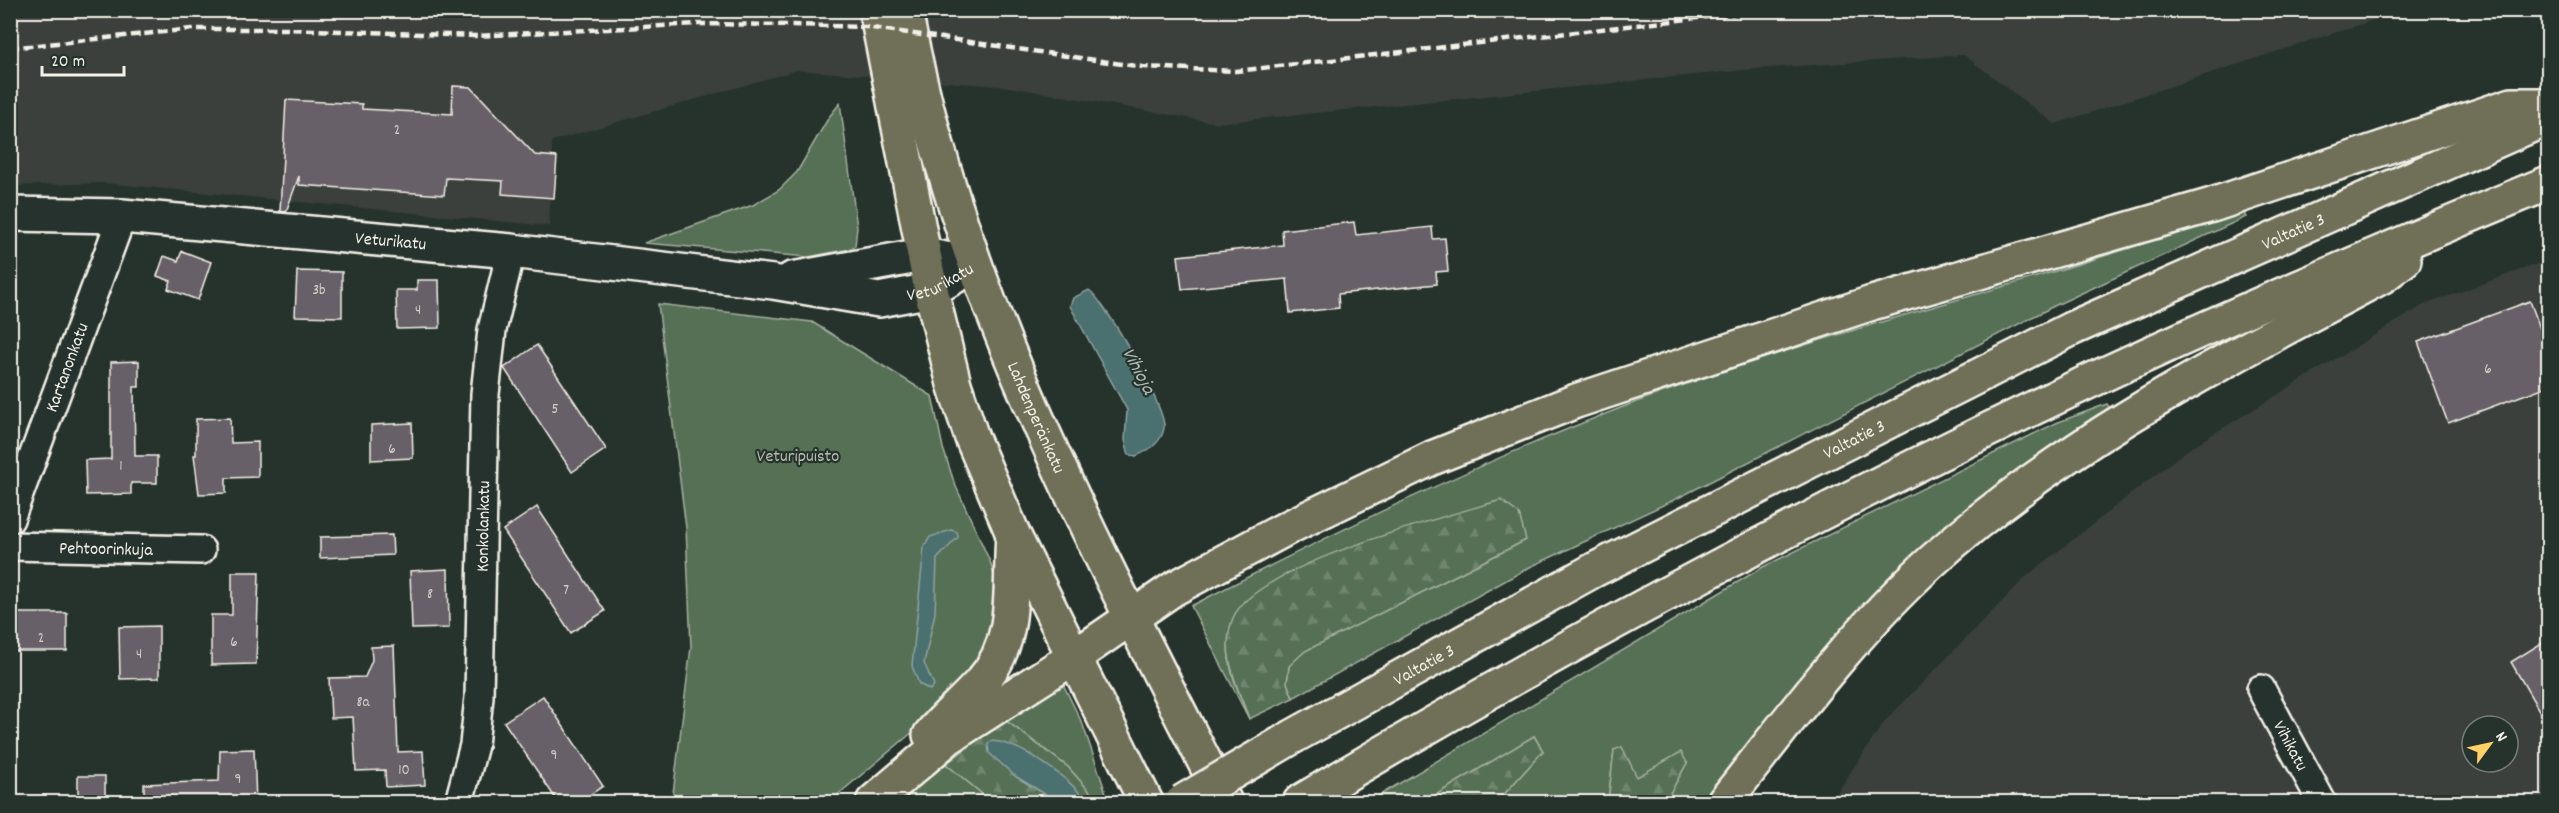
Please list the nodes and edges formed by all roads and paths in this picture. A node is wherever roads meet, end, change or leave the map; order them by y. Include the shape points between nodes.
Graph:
1 (876, 10) edge
2 (905, 10) edge
3 (2548, 105) edge
4 (2548, 118) edge
5 (2548, 183) edge
6 (10, 214) edge
7 (122, 216) junction
8 (2461, 219) junction
9 (511, 251) junction
10 (923, 255) junction
11 (974, 265) junction
12 (772, 282) junction
13 (931, 290) junction
14 (10, 519) edge
15 (1013, 534) junction
16 (10, 546) edge
17 (201, 550) dead end
18 (1131, 617) junction
19 (1074, 657) junction
20 (2261, 689) dead end
21 (884, 792) edge
22 (1312, 795) edge
23 (459, 802) edge
24 (1146, 802) edge
25 (1182, 802) edge
26 (1225, 802) edge
27 (1724, 802) edge
28 (2322, 802) edge

1 - 10 main road
2 - 11 main road, Lahdenperänkatu via 936,149
3 - 18 main road via 2512,105 2212,204 1872,303 1576,401 1432,458 1298,523 1173,589
4 - 25 main road, Valtatie 3, bridge via 2062,333 1594,570
5 - 8 main road
6 - 7 street, Veturikatu
7 - 9 street, Veturikatu
7 - 14 street, Kartanonkatu
8 - 22 main road via 2254,307 1893,476 1608,626
8 - 27 main road via 2383,276 2124,418 1978,521 1930,563 1858,638
9 - 12 street, Veturikatu
9 - 23 street, Konkolankatu via 492,330 485,394 480,697 474,745
10 - 11 street, Veturikatu
10 - 12 street, Veturikatu
10 - 13 main road
11 - 13 street, Veturikatu
11 - 18 main road, Lahdenperänkatu via 1028,398
12 - 13 street, Veturikatu via 879,300
13 - 15 main road via 972,438
15 - 19 main road
15 - 21 main road via 1012,604 999,659
16 - 17 street, Pehtoorinkuja
18 - 19 main road
18 - 26 main road, Lahdenperänkatu
19 - 21 main road via 949,737
19 - 24 main road
20 - 28 street, Vihikatu

